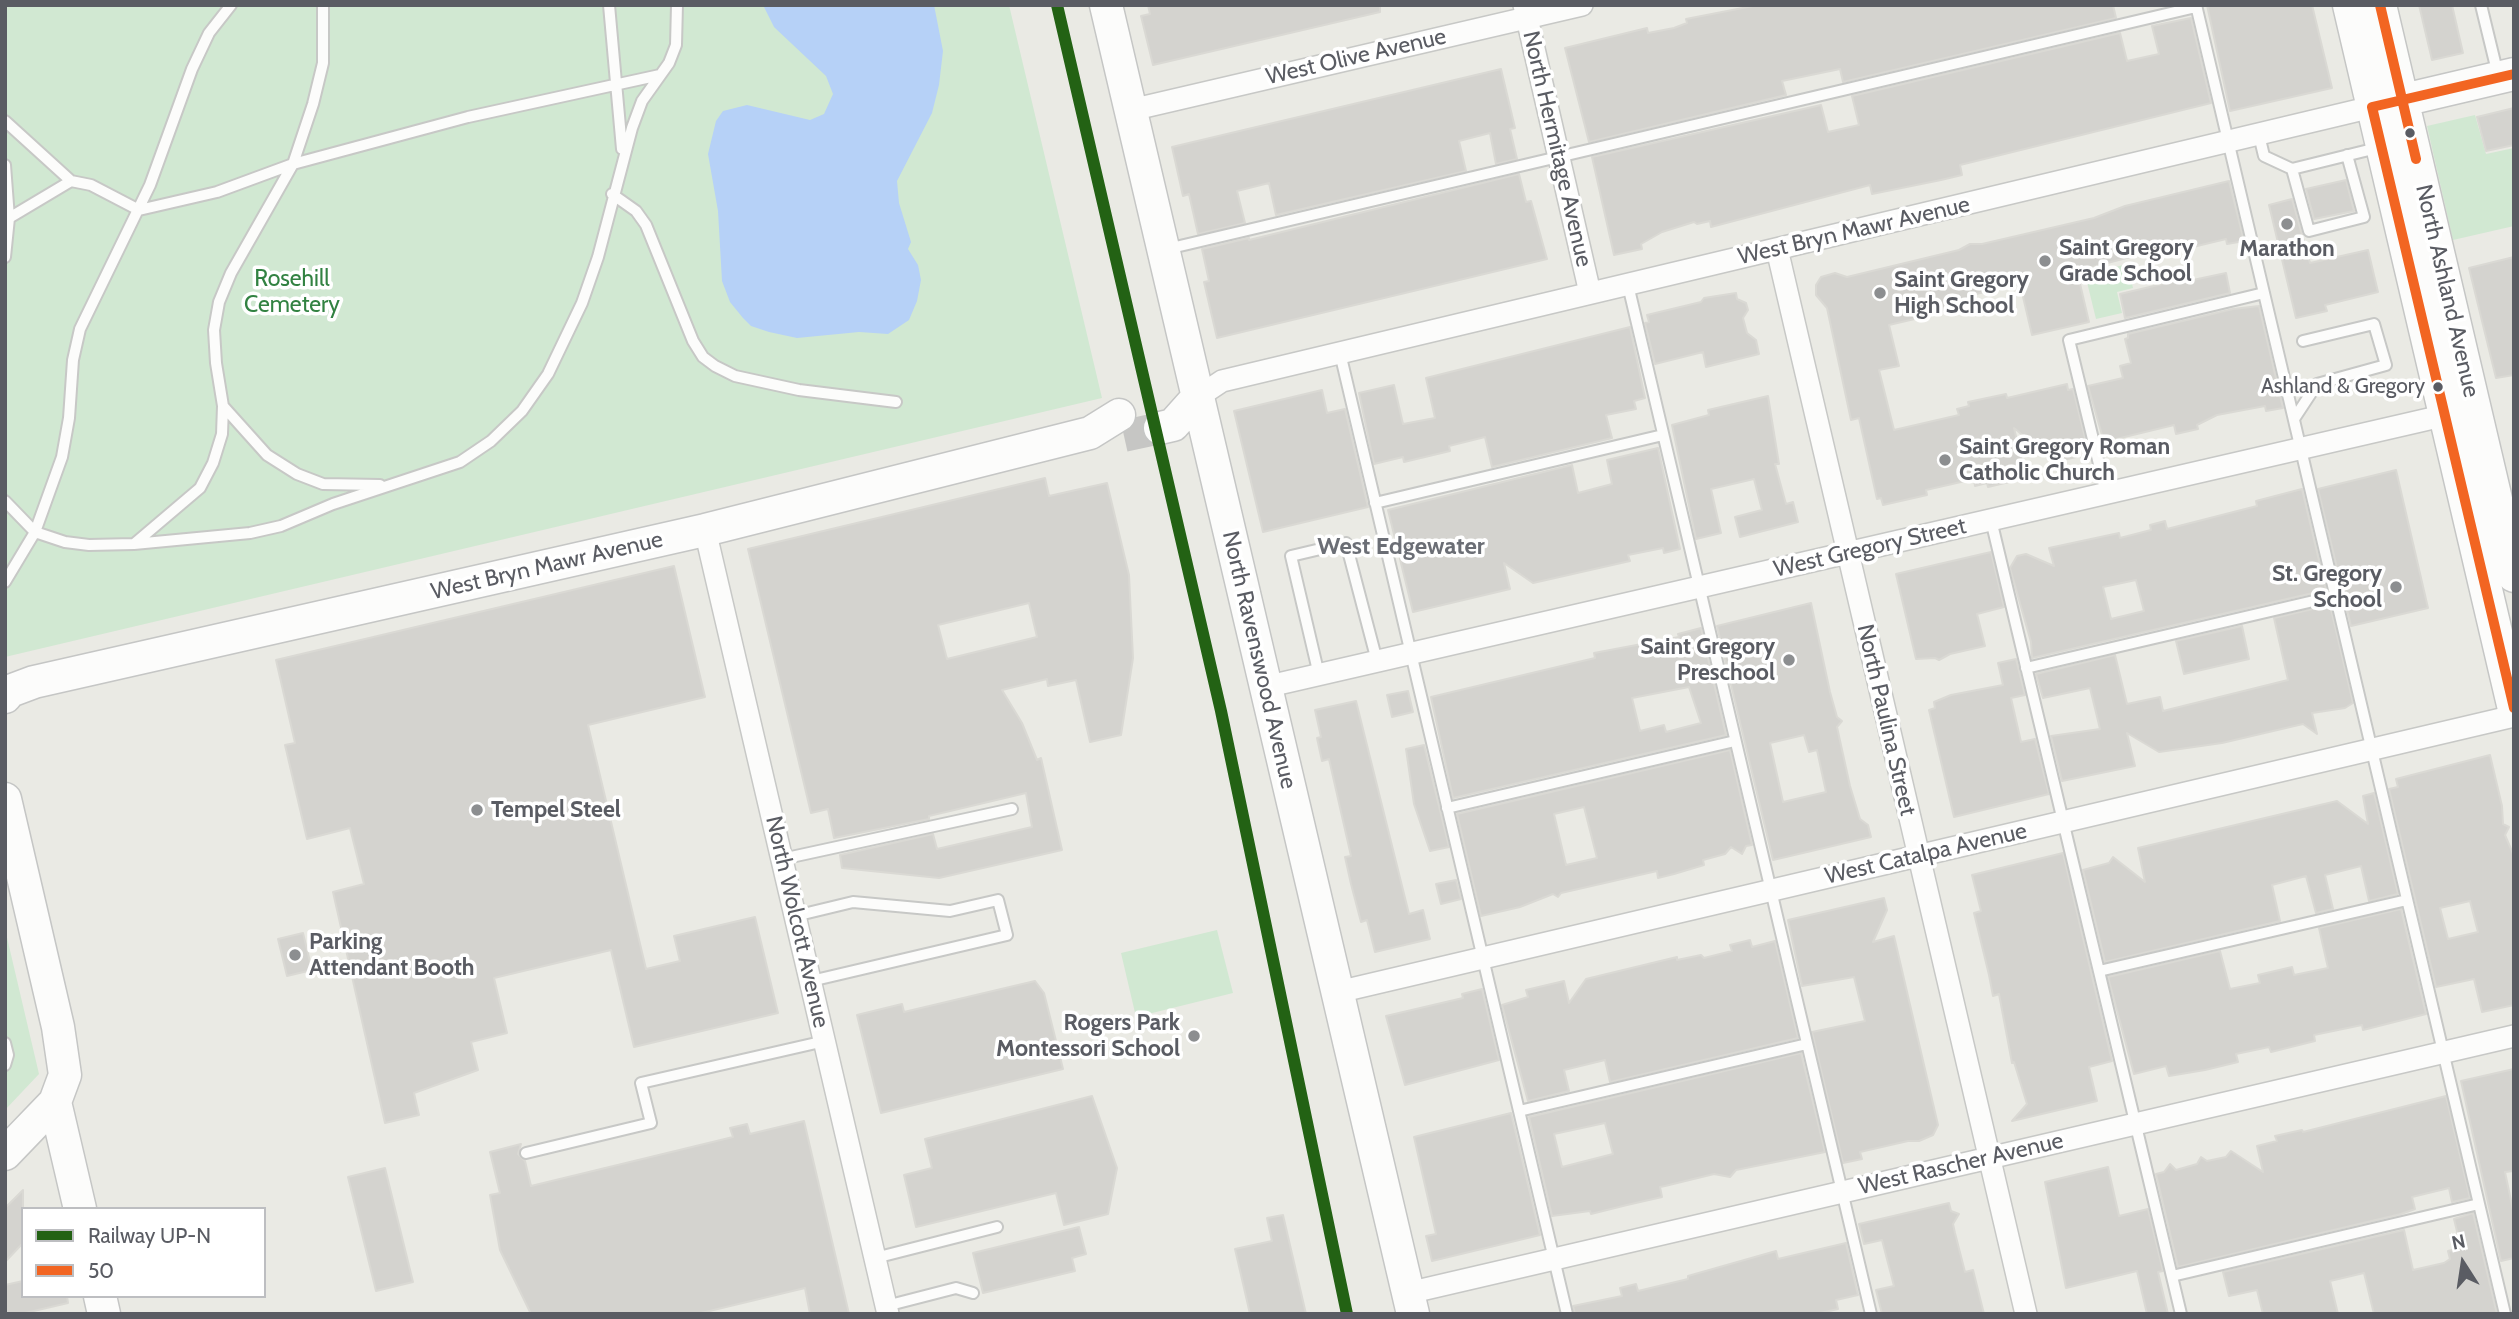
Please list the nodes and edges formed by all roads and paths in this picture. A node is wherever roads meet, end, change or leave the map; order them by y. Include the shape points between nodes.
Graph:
1 (232, 5) edge
2 (323, 5) edge
3 (609, 5) edge
4 (677, 5) edge
5 (1107, 5) edge
6 (1582, 5) edge
7 (2349, 5) edge
8 (2380, 5) edge
9 (2482, 5) edge
10 (2196, 6) edge
11 (1526, 11) edge
12 (660, 75) junction
13 (2506, 76) edge
14 (619, 86) junction
15 (2387, 104) junction
16 (1131, 110) junction
17 (5, 121) edge
18 (2259, 135) junction
19 (2228, 142) junction
20 (2381, 147) junction
21 (2347, 155) junction
22 (1559, 157) junction
23 (623, 161) junction
24 (293, 164) junction
25 (5, 165) edge
26 (2292, 169) junction
27 (71, 181) junction
28 (612, 194) junction
29 (139, 210) junction
30 (9, 218) junction
31 (1777, 249) junction
32 (1164, 250) junction
33 (5, 257) edge
34 (1628, 285) junction
35 (1590, 293) junction
36 (2264, 293) junction
37 (2303, 341) dead end
38 (1340, 353) junction
39 (1198, 397) junction
40 (896, 402) dead end
41 (223, 406) junction
42 (2460, 412) junction
43 (1158, 417) tunnel mouth
44 (2294, 419) junction
45 (1121, 425) tunnel mouth
46 (1663, 435) junction
47 (2301, 448) junction
48 (397, 484) junction
49 (2106, 493) junction
50 (5, 501) edge
51 (1375, 503) junction
52 (1991, 520) junction
53 (705, 530) junction
54 (36, 532) junction
55 (134, 544) junction
56 (1847, 553) junction
57 (2514, 576) edge
58 (5, 582) edge
59 (1699, 587) junction
60 (2335, 596) junction
61 (1411, 654) junction
62 (1377, 662) junction
63 (2026, 668) junction
64 (1319, 675) junction
65 (1265, 687) junction
66 (5, 697) edge
67 (2514, 709) edge
68 (2514, 716) edge
69 (1735, 741) junction
70 (2372, 749) junction
71 (5, 799) edge
72 (1447, 807) junction
73 (1012, 809) dead end
74 (2063, 822) junction
75 (1918, 856) junction
76 (782, 859) junction
77 (1771, 890) junction
78 (2407, 900) junction
79 (795, 916) junction
80 (1483, 958) junction
81 (2099, 971) junction
82 (811, 981) junction
83 (1338, 992) junction
84 (2514, 1036) edge
85 (825, 1041) junction
86 (5, 1043) edge
87 (1807, 1044) junction
88 (2443, 1052) junction
89 (5, 1065) edge
90 (55, 1102) junction
91 (1519, 1111) junction
92 (2136, 1124) junction
93 (526, 1153) dead end
94 (5, 1154) edge
95 (1990, 1158) junction
96 (1842, 1192) junction
97 (2479, 1204) junction
98 (79, 1207) edge
99 (998, 1227) dead end
100 (875, 1258) junction
101 (1554, 1259) junction
102 (2172, 1276) junction
103 (972, 1293) dead end
104 (1411, 1303) edge
105 (887, 1310) edge
106 (1567, 1314) edge
107 (1871, 1314) edge
108 (2026, 1314) edge
109 (2181, 1314) edge
110 (2505, 1314) edge

1 - 29 lane via 209,33 192,69
2 - 24 lane via 323,63
3 - 14 lane
4 - 12 lane via 676,45
5 - 16 street, North Ravenswood Avenue
6 - 11 street, West Olive Avenue
7 - 15 street, North Ashland Avenue
8 - 15 street, North Ashland Avenue
9 - 13 lane
10 - 19 lane
10 - 22 lane
11 - 16 street, West Olive Avenue
11 - 22 street, North Hermitage Avenue
12 - 14 lane
12 - 23 lane via 642,101
13 - 15 street, West Bryn Mawr Avenue
14 - 23 lane
14 - 24 lane via 468,117
15 - 18 street, West Bryn Mawr Avenue
15 - 20 street, North Ashland Avenue
15 - 42 street, North Ashland Avenue
16 - 32 street, North Ravenswood Avenue
17 - 27 lane
18 - 19 street, West Bryn Mawr Avenue
18 - 26 lane via 2264,156
19 - 31 street, West Bryn Mawr Avenue
19 - 36 lane
20 - 21 lane
20 - 42 street, North Ashland Avenue
21 - 26 lane
21 - 26 lane via 2364,217 2309,231
22 - 32 lane
22 - 35 street, North Hermitage Avenue
23 - 28 lane
24 - 29 lane via 217,192
24 - 41 lane via 219,302 215,341
25 - 30 lane
27 - 29 lane via 91,185
27 - 30 lane
28 - 40 lane via 636,211 646,225 693,341 715,366 735,376 799,390
28 - 48 lane via 582,303 548,374 522,411 460,462
29 - 54 lane via 80,329 62,457
30 - 33 lane
31 - 34 street, West Bryn Mawr Avenue
31 - 56 street, North Paulina Street
32 - 39 street, North Ravenswood Avenue
34 - 35 street, West Bryn Mawr Avenue
34 - 46 lane
35 - 38 street, West Bryn Mawr Avenue
36 - 44 lane
36 - 49 lane via 2070,340
37 - 44 lane via 2374,324 2386,365 2317,384
38 - 39 street, West Bryn Mawr Avenue via 1222,381
38 - 51 lane
39 - 43 street, West Bryn Mawr Avenue via 1173,425
39 - 65 street, North Ravenswood Avenue
41 - 48 lane via 267,455 297,474 323,484 351,487
41 - 55 lane via 222,434 200,488
42 - 47 street, West Gregory Street
42 - 57 street, North Ashland Avenue
42 - 67 street, North Ashland Avenue
44 - 47 lane
45 - 53 street, West Bryn Mawr Avenue
46 - 51 lane
46 - 59 lane
47 - 49 street, West Gregory Street
47 - 60 lane
48 - 55 lane via 281,526
49 - 52 street, West Gregory Street
50 - 54 lane
51 - 61 lane
52 - 56 street, West Gregory Street
52 - 63 lane
53 - 66 street, West Bryn Mawr Avenue via 34,682
53 - 76 street, North Wolcott Avenue
54 - 55 lane via 89,545
54 - 58 lane
56 - 59 street, West Gregory Street
56 - 75 street, North Paulina Street
59 - 61 street, West Gregory Street
59 - 69 lane
60 - 63 lane
60 - 70 lane
61 - 62 street, West Gregory Street
61 - 72 lane
62 - 64 street, West Gregory Street
62 - 64 lane via 1346,543 1292,556
63 - 74 lane
64 - 65 street, West Gregory Street
65 - 83 street, North Ravenswood Avenue
68 - 70 street, West Catalpa Avenue
69 - 72 lane
69 - 77 lane
70 - 74 street, West Catalpa Avenue
70 - 78 lane
71 - 90 street via 58,1027 65,1075
72 - 80 lane
73 - 76 lane
74 - 75 street, West Catalpa Avenue
74 - 81 lane
75 - 77 street, West Catalpa Avenue
75 - 95 street, North Paulina Street
76 - 79 street, North Wolcott Avenue
77 - 80 street, West Catalpa Avenue
77 - 87 lane
78 - 81 lane
78 - 88 lane
79 - 82 street, North Wolcott Avenue
79 - 82 lane via 853,902 950,911 998,900 1007,935
80 - 83 street, West Catalpa Avenue
80 - 91 lane
81 - 92 lane
82 - 85 street, North Wolcott Avenue
83 - 104 street, North Ravenswood Avenue
84 - 88 street, West Rascher Avenue
85 - 93 lane via 641,1083 651,1123
85 - 100 street, North Wolcott Avenue
86 - 89 lane
87 - 91 lane
87 - 96 lane
88 - 92 street, West Rascher Avenue
88 - 97 lane
90 - 94 street
90 - 98 street
91 - 101 lane
92 - 95 street, West Rascher Avenue
92 - 102 lane
95 - 96 street, West Rascher Avenue
95 - 108 street, North Paulina Street
96 - 101 street, West Rascher Avenue
96 - 107 lane
97 - 102 lane
97 - 110 lane
99 - 100 lane
100 - 105 street, North Wolcott Avenue
101 - 104 street, West Rascher Avenue
101 - 106 lane
102 - 109 lane
103 - 105 lane via 956,1288

